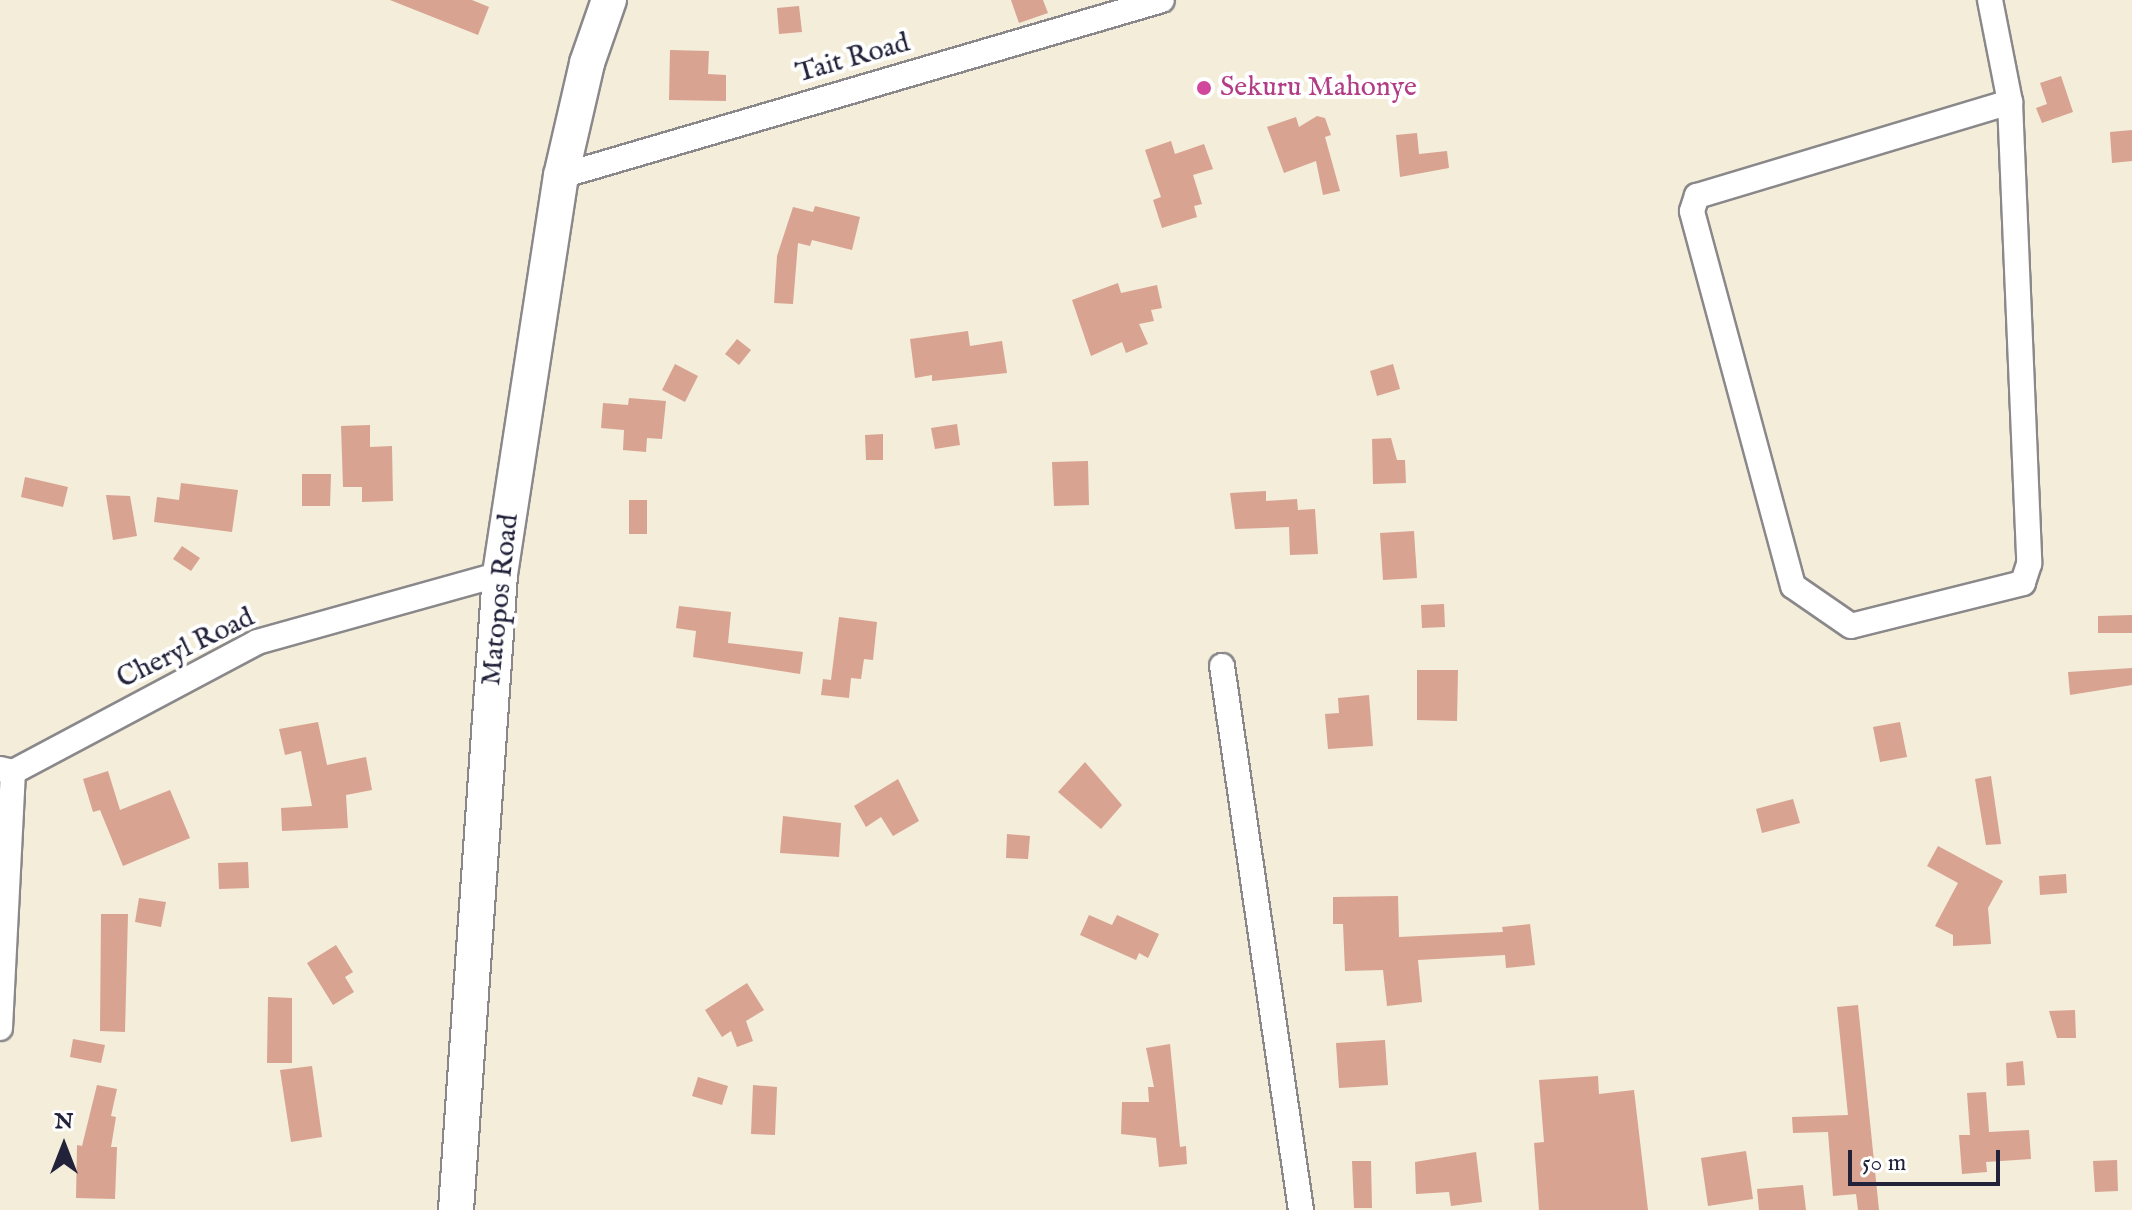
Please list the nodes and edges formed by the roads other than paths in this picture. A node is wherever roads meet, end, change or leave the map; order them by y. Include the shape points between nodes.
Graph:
1 (609, 0) edge
2 (1162, 0) edge
3 (1990, 0) edge
4 (2010, 102) junction
5 (561, 176) junction
6 (500, 574) junction
7 (1222, 666) dead end
8 (6, 771) edge
9 (0, 1028) edge
10 (456, 1210) edge
11 (1301, 1210) edge

1 - 5 main road, Matopos Road via 587,63
2 - 5 street, Tait Road
3 - 4 street
4 - 4 street via 2029,564 2023,583 1851,626 1793,586 1692,211 1697,196
5 - 6 main road, Matopos Road
6 - 8 street, Cheryl Road via 257,642
6 - 10 main road, Matopos Road
7 - 11 street
8 - 9 street

